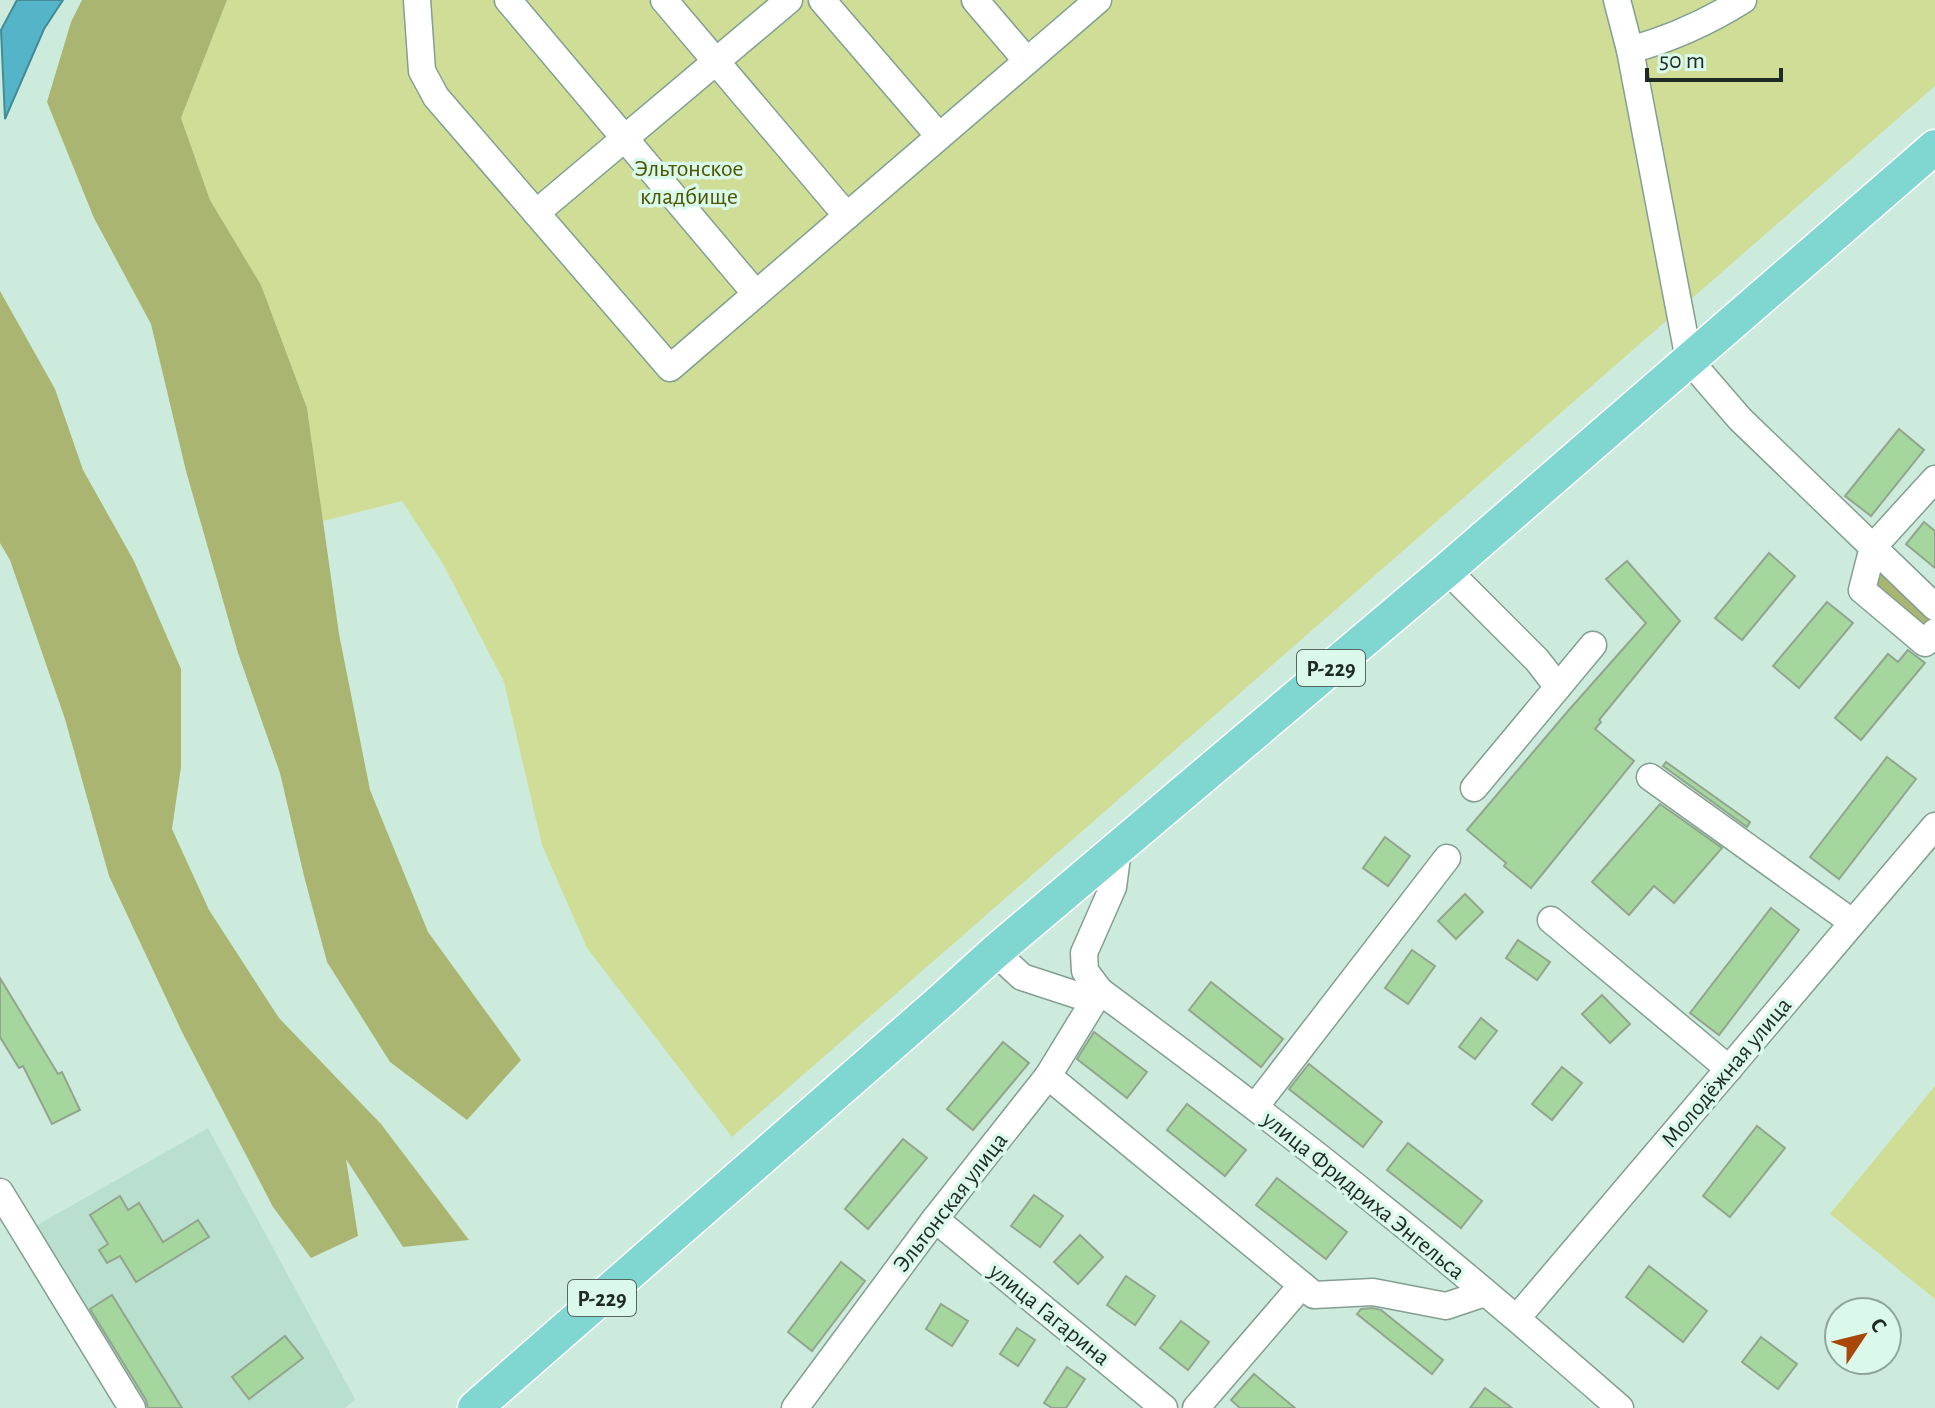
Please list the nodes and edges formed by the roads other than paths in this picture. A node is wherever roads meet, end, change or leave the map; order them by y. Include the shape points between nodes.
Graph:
1 (417, 0) edge
2 (508, 0) edge
3 (664, 0) edge
4 (789, 0) edge
5 (822, 0) edge
6 (975, 0) edge
7 (1098, 0) edge
8 (1617, 0) edge
9 (1743, 0) edge
10 (1630, 50) junction
11 (1027, 61) junction
12 (716, 62) junction
13 (939, 136) junction
14 (625, 139) junction
15 (1935, 147) edge
16 (536, 213) junction
17 (847, 216) junction
18 (756, 294) junction
19 (1689, 360) junction
20 (1935, 479) edge
21 (1873, 547) junction
22 (1447, 570) junction
23 (1935, 607) edge
24 (1935, 632) edge
25 (1593, 645) dead end
26 (1558, 687) junction
27 (1650, 777) dead end
28 (1474, 788) dead end
29 (1935, 826) edge
30 (1118, 849) junction
31 (1447, 858) dead end
32 (1551, 920) dead end
33 (1852, 922) junction
34 (995, 952) junction
35 (1092, 981) junction
36 (1729, 1069) junction
37 (1048, 1076) junction
38 (1255, 1107) junction
39 (0, 1192) edge
40 (935, 1219) junction
41 (1302, 1285) junction
42 (1485, 1293) junction
43 (1517, 1318) junction
44 (132, 1408) edge
45 (475, 1408) edge
46 (795, 1408) edge
47 (1164, 1408) edge
48 (1196, 1408) edge
49 (1620, 1408) edge

1 - 16 street via 422,71 430,87
2 - 14 street
3 - 12 street
4 - 12 street
5 - 13 street
6 - 11 street
7 - 11 street
8 - 10 street
9 - 10 street via 1681,33
10 - 19 street
11 - 13 street
12 - 14 street
12 - 17 street
13 - 17 street
14 - 16 street
14 - 18 street
15 - 19 main road, Р-229
16 - 18 street via 670,368
17 - 18 street
19 - 21 street via 1740,419
19 - 22 main road, Р-229
20 - 21 street
21 - 23 street
21 - 24 street via 1862,590 1925,643
22 - 26 street
22 - 30 main road, Р-229
25 - 26 street
26 - 28 street
27 - 33 street
29 - 33 street, Молодёжная улица
30 - 34 main road, Р-229
30 - 35 street via 1113,887 1084,953
31 - 38 street
32 - 36 street
33 - 36 street, Молодёжная улица
34 - 35 street via 1022,977 1077,995
34 - 45 main road, Р-229
35 - 37 street, Эльтонская улица
35 - 38 street, улица Фридриха Энгельса
36 - 43 street, Молодёжная улица
37 - 40 street, Эльтонская улица
37 - 41 street
38 - 42 street, улица Фридриха Энгельса
39 - 44 street
40 - 46 street, Эльтонская улица
40 - 47 street, улица Гагарина
41 - 42 street via 1314,1295 1373,1292 1446,1306
41 - 48 street
42 - 43 street, улица Фридриха Энгельса
43 - 49 street, улица Фридриха Энгельса

